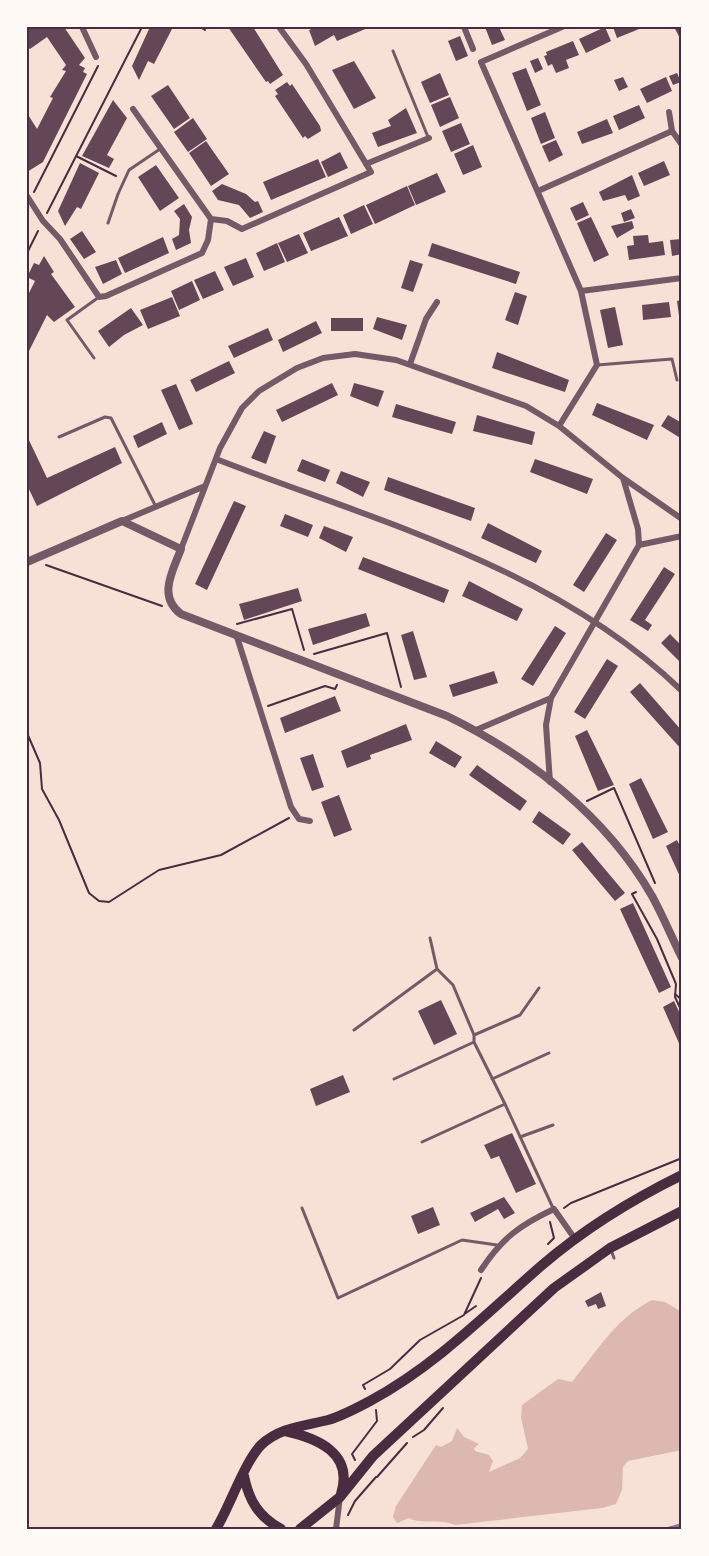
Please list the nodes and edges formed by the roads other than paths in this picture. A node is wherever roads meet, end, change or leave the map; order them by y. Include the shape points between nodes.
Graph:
1 (82, 27) edge
2 (279, 27) edge
3 (466, 27) edge
4 (562, 27) edge
5 (474, 49) dead end
6 (393, 51) dead end
7 (96, 57) dead end
8 (133, 109) dead end
9 (669, 112) dead end
10 (672, 131) junction
11 (429, 138) joint
12 (682, 145) edge
13 (160, 149) junction
14 (366, 164) junction
15 (538, 191) junction
16 (28, 199) edge
17 (211, 219) junction
18 (108, 223) dead end
19 (682, 278) edge
20 (581, 291) junction
21 (99, 297) junction
22 (437, 302) dead end
23 (94, 358) dead end
24 (410, 364) junction
25 (597, 365) junction
26 (676, 380) dead end
27 (559, 426) junction
28 (59, 437) dead end
29 (216, 459) junction
30 (623, 478) junction
31 (205, 486) junction
32 (155, 507) junction
33 (682, 519) edge
34 (122, 521) junction
35 (682, 536) edge
36 (639, 545) junction
37 (181, 549) junction
38 (30, 562) edge
39 (595, 622) junction
40 (237, 637) junction
41 (682, 691) edge
42 (550, 698) junction
43 (476, 730) junction
44 (550, 782) junction
45 (310, 821) dead end
46 (430, 938) dead end
47 (682, 958) edge
48 (437, 969) junction
49 (539, 988) dead end
50 (354, 1030) dead end
51 (474, 1035) junction
52 (474, 1042) junction
53 (549, 1053) dead end
54 (394, 1079) dead end
55 (492, 1079) junction
56 (505, 1104) junction
57 (553, 1125) dead end
58 (520, 1137) junction
59 (422, 1142) dead end
60 (682, 1175) edge
61 (302, 1208) dead end
62 (554, 1209) junction
63 (682, 1211) edge
64 (576, 1239) junction
65 (497, 1245) junction
66 (481, 1270) road end
67 (285, 1431) junction
68 (244, 1476) junction
69 (340, 1497) junction
70 (216, 1529) edge
71 (281, 1529) edge
72 (300, 1529) edge
73 (336, 1529) edge

1 - 7 street
2 - 14 street
3 - 5 street
4 - 15 street via 481,62
6 - 11 lane
8 - 13 street
9 - 10 street
10 - 12 street
10 - 15 street
11 - 14 street
13 - 17 street
13 - 18 lane via 129,170
14 - 17 street via 371,172 242,230 227,221
15 - 20 street
16 - 21 street via 60,238
17 - 21 street via 202,253
19 - 20 street
20 - 25 street
21 - 23 lane via 67,320
22 - 24 street via 426,319
24 - 27 street via 526,406
24 - 29 street via 355,354 323,358 297,368 242,408
25 - 26 lane via 672,359
25 - 27 street
27 - 30 street
28 - 32 lane via 111,418
29 - 31 street
29 - 39 street via 482,559
30 - 33 street
30 - 36 street
31 - 32 street
31 - 37 street
32 - 34 street
34 - 37 street
34 - 38 street
35 - 36 street
36 - 39 street
37 - 40 street via 167,590 176,611
39 - 41 street via 649,659
39 - 42 street
40 - 43 street via 398,696
40 - 45 street via 295,815
42 - 43 street
42 - 44 street via 546,724
43 - 44 street
44 - 47 street via 613,840 645,887
46 - 48 lane
48 - 50 lane
48 - 51 lane via 453,985
49 - 51 lane via 520,1015
51 - 52 lane
52 - 54 lane
52 - 55 lane
53 - 55 lane
55 - 56 lane
56 - 58 lane
56 - 59 lane
57 - 58 lane
58 - 62 lane
60 - 64 main road via 631,1201
61 - 65 lane via 338,1298 462,1240
62 - 64 street
62 - 65 street via 516,1229
63 - 69 main road via 554,1288 373,1456
64 - 67 main road via 414,1375 329,1420
65 - 66 street
67 - 68 main road via 262,1445
67 - 69 main road via 321,1441 333,1450 342,1470
68 - 70 main road
68 - 71 main road via 252,1502
69 - 72 main road
69 - 73 street

